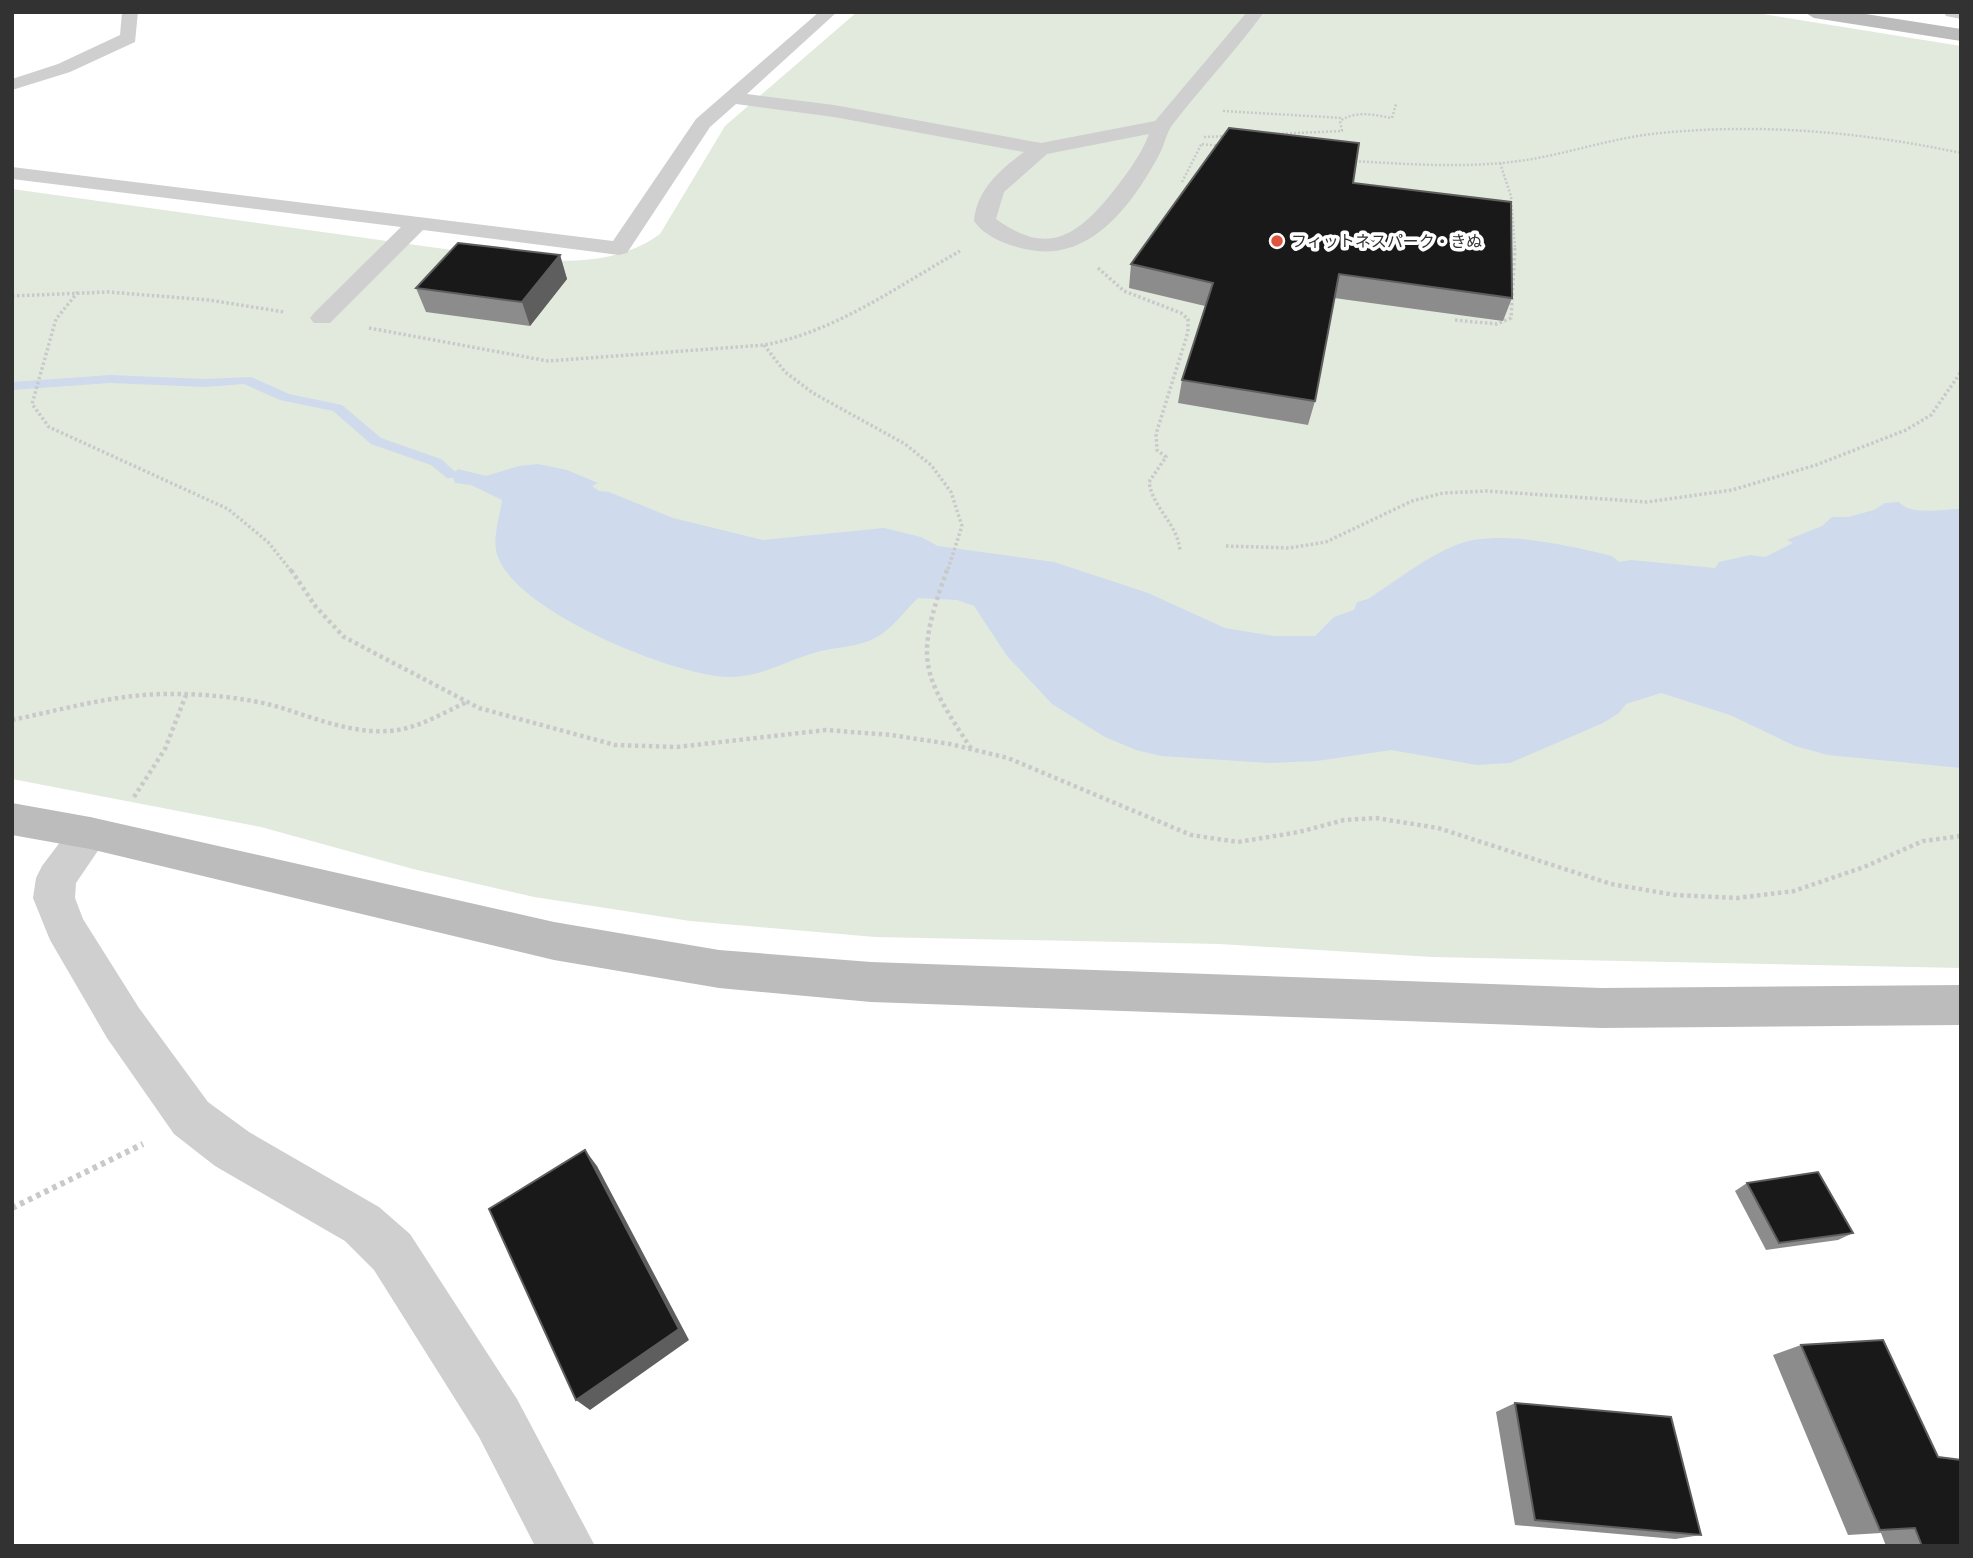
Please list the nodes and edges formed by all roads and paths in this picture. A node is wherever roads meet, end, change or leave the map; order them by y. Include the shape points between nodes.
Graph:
1 (130, 12) edge
2 (829, 12) edge
3 (1256, 12) edge
4 (1814, 12) edge
5 (1952, 12) edge
6 (1961, 14) edge
7 (1961, 35) edge
8 (12, 85) edge
9 (729, 97) junction
10 (1396, 104) dead end
11 (1239, 112) dead end
12 (1343, 118) junction
13 (1161, 126) junction
14 (1273, 134) edge
15 (1231, 136) edge
16 (1204, 137) dead end
17 (1068, 144) junction
18 (1202, 144) dead end
19 (1228, 147) edge
20 (1041, 149) junction
21 (1961, 153) edge
22 (1128, 160) junction
23 (1344, 160) edge
24 (1500, 163) junction
25 (12, 173) edge
26 (418, 223) junction
27 (967, 247) dead end
28 (1097, 268) dead end
29 (78, 292) junction
30 (12, 296) edge
31 (321, 318) junction
32 (1455, 320) dead end
33 (764, 345) junction
34 (1961, 372) edge
35 (1226, 546) dead end
36 (1180, 551) dead end
37 (186, 695) junction
38 (468, 701) junction
39 (12, 720) edge
40 (972, 750) junction
41 (133, 799) dead end
42 (12, 819) edge
43 (90, 833) junction
44 (1961, 836) edge
45 (1961, 1005) edge
46 (191, 1118) junction
47 (12, 1208) edge
48 (566, 1546) edge

1 - 8 lane via 130,38
2 - 9 lane
3 - 13 lane
4 - 7 street
5 - 6 lane
9 - 20 lane
9 - 26 lane via 703,123 619,248
10 - 12 path via 1392,117 1367,114
11 - 12 path
12 - 14 path via 1342,131
13 - 17 lane
13 - 22 lane via 1155,148
15 - 16 path
17 - 20 lane
17 - 22 lane via 1087,144
18 - 19 path
20 - 22 lane via 996,188 984,205 985,221 1003,236 1023,244 1054,246 1090,231
21 - 24 path via 1839,134 1695,130 1632,137 1545,158
23 - 24 path
24 - 32 path via 1507,174 1513,224 1511,318 1497,324
25 - 26 lane
26 - 31 lane
27 - 33 path via 833,323 796,339
28 - 36 path via 1120,290 1188,319 1156,434 1157,450 1166,457 1149,482 1151,496 1179,536
29 - 30 path
29 - 31 path via 209,300
29 - 38 path via 56,319 34,392 32,404 49,426 228,509 268,542 344,637
31 - 33 path via 548,361
33 - 40 path via 788,375 816,396 890,434 928,461 948,485 962,526 925,646 937,695
34 - 35 path via 1928,418 1903,431 1783,478 1719,495 1668,503 1614,502 1470,489 1411,500 1328,541 1294,548
37 - 38 path via 233,698 369,730 398,730
37 - 39 path via 128,696
37 - 41 path via 173,736
38 - 40 path via 479,708 615,745 677,747 827,730 891,735
40 - 44 path via 1008,758 1191,835 1238,842 1344,820 1376,818 1438,828 1611,884 1675,895 1737,898 1794,891 1923,841
42 - 43 street
43 - 45 street via 554,941 719,969 871,982 1601,1008
43 - 46 street via 56,878 54,898 65,927 123,1023
46 - 47 path via 114,1161
46 - 48 street via 232,1149 362,1224 393,1252 498,1418

